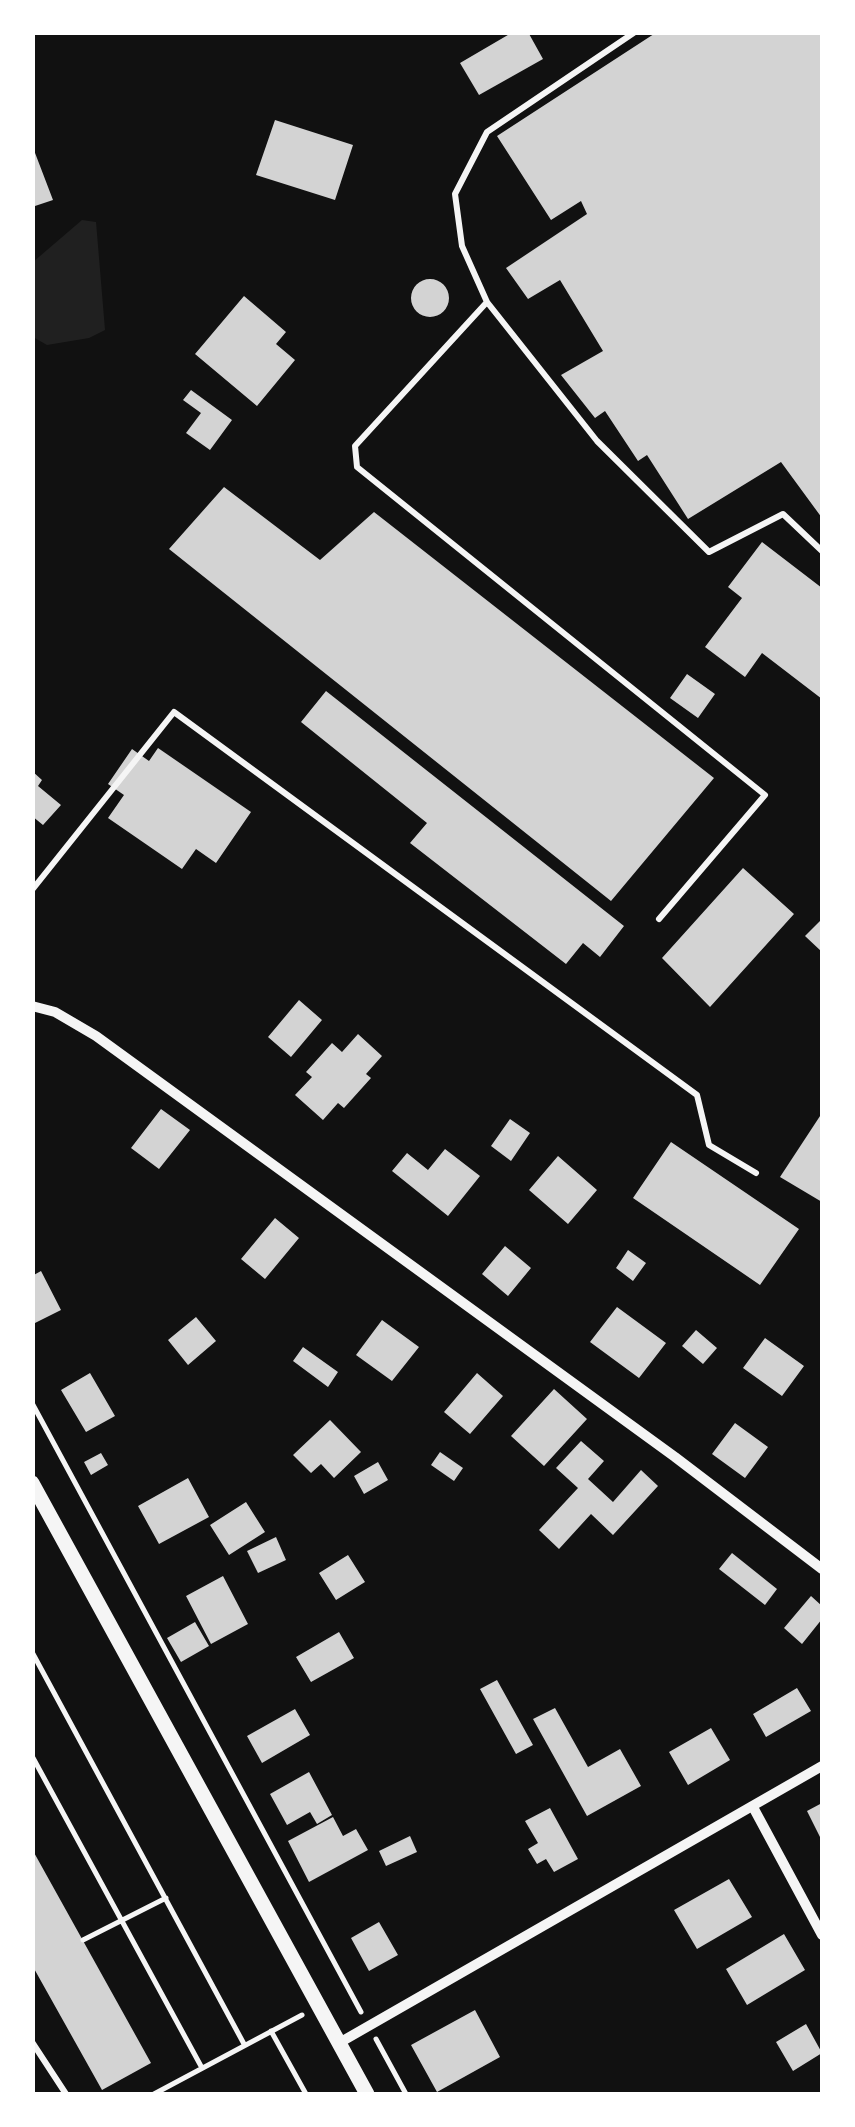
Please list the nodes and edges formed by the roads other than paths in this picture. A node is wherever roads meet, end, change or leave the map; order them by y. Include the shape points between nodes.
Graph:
1 (635, 32) edge
2 (488, 302) junction
3 (822, 551) edge
4 (32, 890) edge
5 (659, 919) dead end
6 (32, 1006) edge
7 (756, 1174) dead end
8 (32, 1483) edge
9 (822, 1568) edge
10 (822, 1766) edge
11 (753, 1807) junction
12 (822, 1935) edge
13 (33, 2041) edge
14 (340, 2042) junction
15 (66, 2094) edge
16 (368, 2094) edge

1 - 2 lane via 487,132 455,194 462,246
2 - 3 lane via 597,441 709,552 783,514
2 - 5 lane via 355,446 357,467 765,795
4 - 7 lane via 174,712 697,1095 708,1145
6 - 9 street via 96,1036
8 - 14 main road
10 - 11 street
11 - 12 street
11 - 14 street
13 - 15 lane
14 - 16 main road

